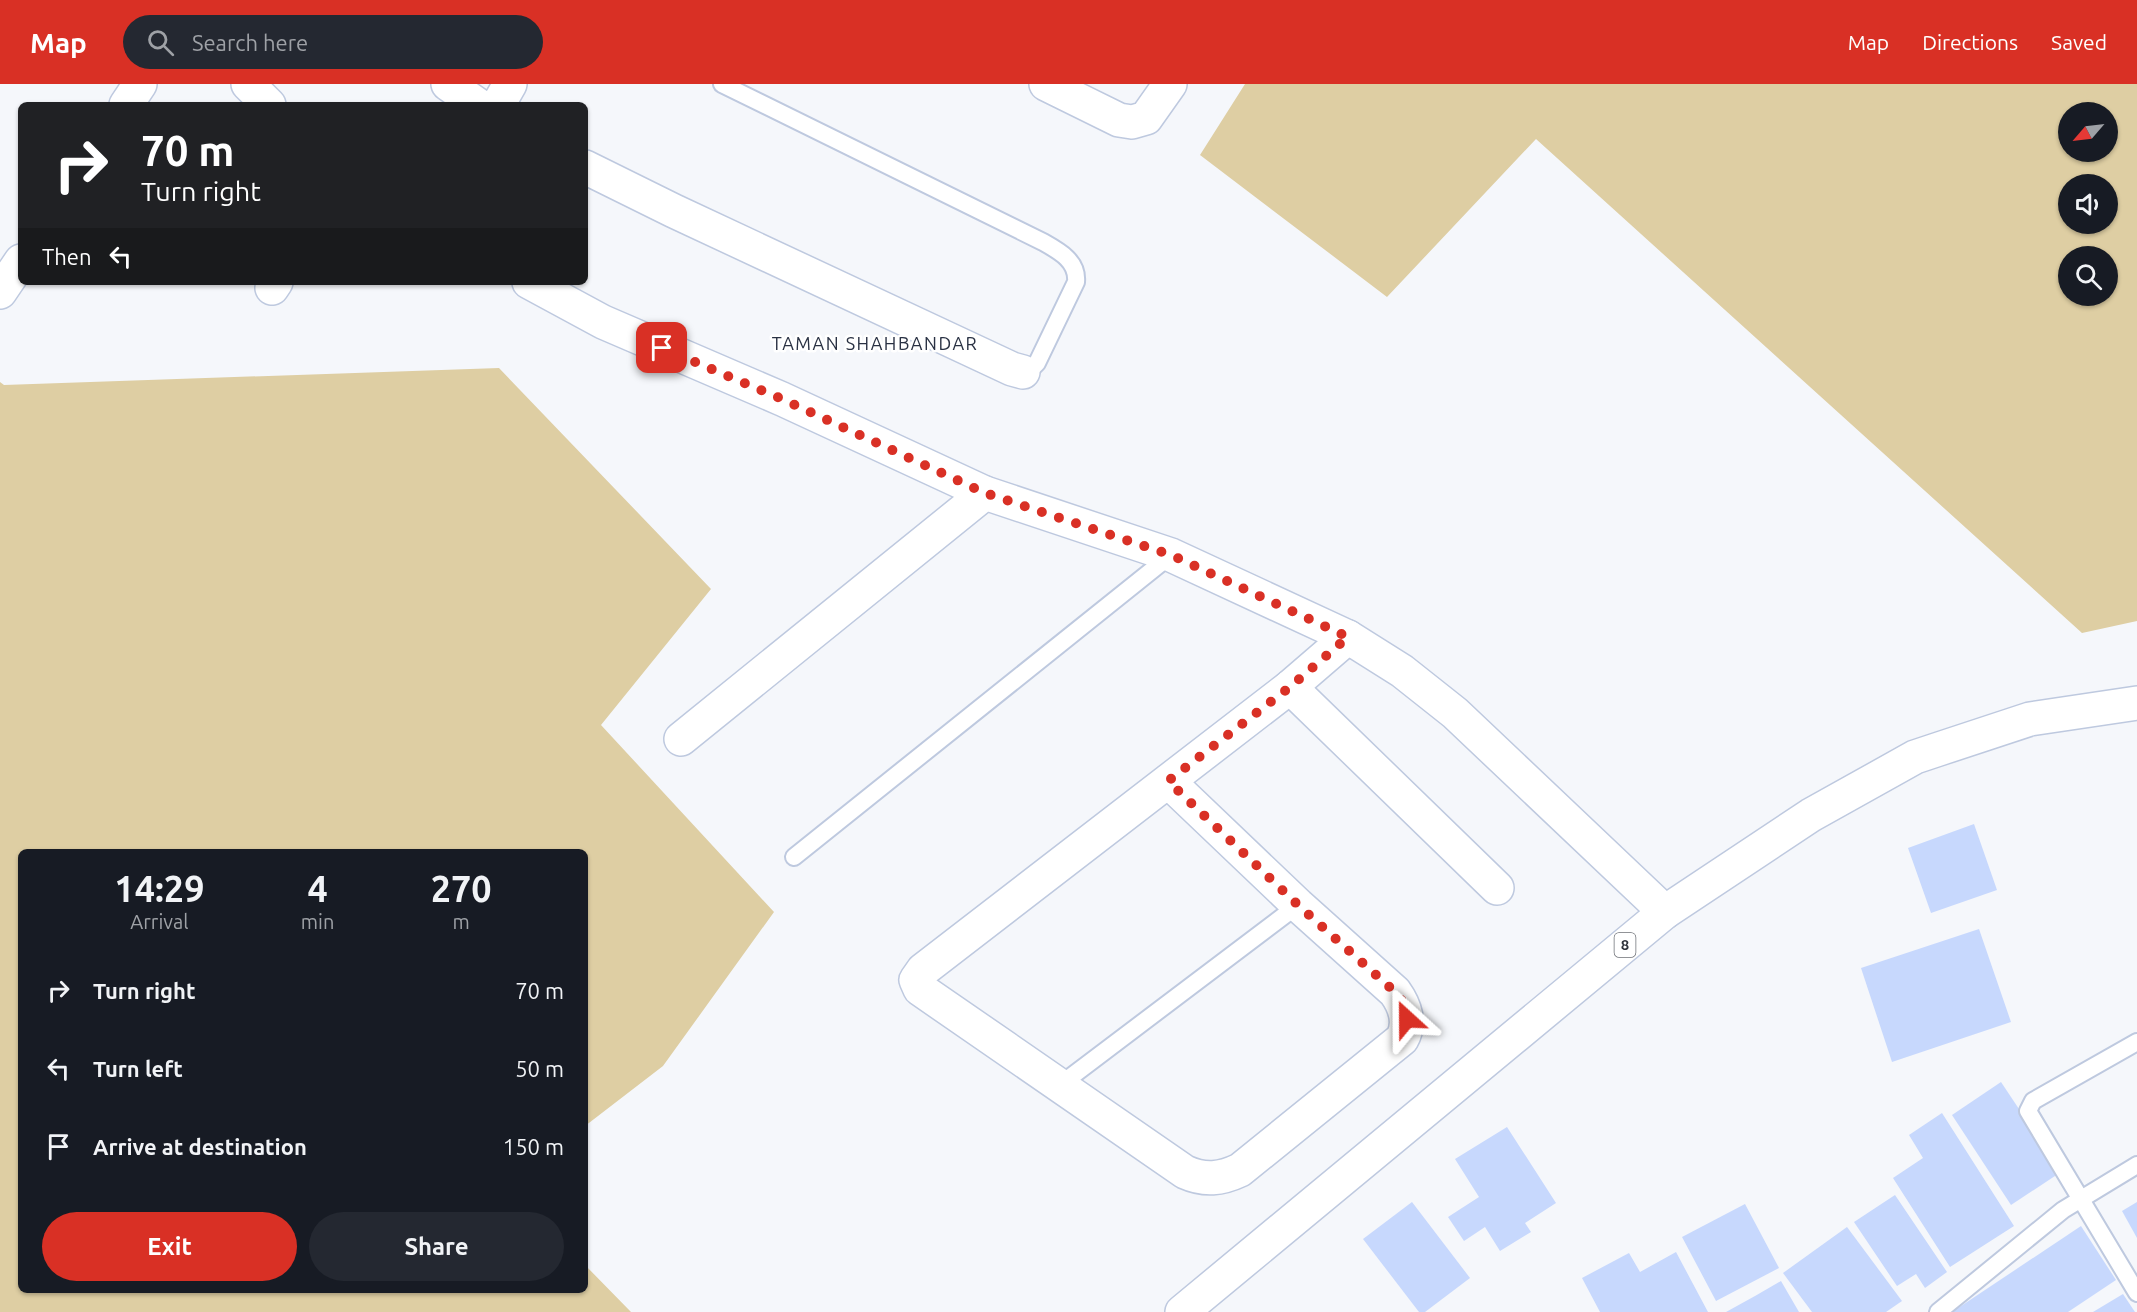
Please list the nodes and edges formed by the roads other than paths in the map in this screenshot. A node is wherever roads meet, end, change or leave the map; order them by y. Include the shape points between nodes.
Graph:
1 (140, 84) edge
2 (248, 84) edge
3 (448, 84) edge
4 (510, 84) edge
5 (722, 84) edge
6 (1046, 84) edge
7 (1170, 84) edge
8 (128, 102) edge
9 (266, 102) edge
10 (473, 102) edge
11 (500, 102) edge
12 (588, 168) edge
13 (18, 265) edge
14 (535, 285) edge
15 (0, 292) edge
16 (1023, 372) joint
17 (985, 493) junction
18 (1171, 555) junction
19 (1348, 637) junction
20 (1290, 687) junction
21 (2137, 703) edge
22 (681, 739) dead end
23 (1168, 781) junction
24 (794, 857) dead end
25 (1497, 888) dead end
26 (1298, 905) junction
27 (1665, 912) junction
28 (2135, 1048) edge
29 (1060, 1085) junction
30 (2137, 1165) edge
31 (2082, 1199) junction
32 (2137, 1293) edge
33 (1182, 1312) edge
34 (1938, 1312) edge

1 - 8 street
2 - 9 street
3 - 10 street
4 - 11 street
5 - 16 lane via 1043,242 1067,258 1075,267 1076,282 1037,363
6 - 7 street via 1119,120 1132,122 1146,118
12 - 16 street
13 - 15 street
14 - 17 street via 603,322
17 - 18 street
17 - 22 street
18 - 19 street
18 - 24 lane
19 - 20 street
19 - 27 street via 1402,671 1455,713
20 - 23 street
20 - 25 street
21 - 27 street, 8 via 2030,718 1915,757 1811,815
23 - 26 street
23 - 29 street via 923,970 916,980 920,989
26 - 29 lane
26 - 29 street via 1395,992 1402,1001 1407,1025 1402,1039 1240,1170 1224,1178 1206,1179 1185,1172
27 - 33 street, 8
28 - 31 lane via 2033,1101 2029,1107 2030,1115
30 - 31 lane
31 - 32 lane
31 - 34 lane via 2041,1227

